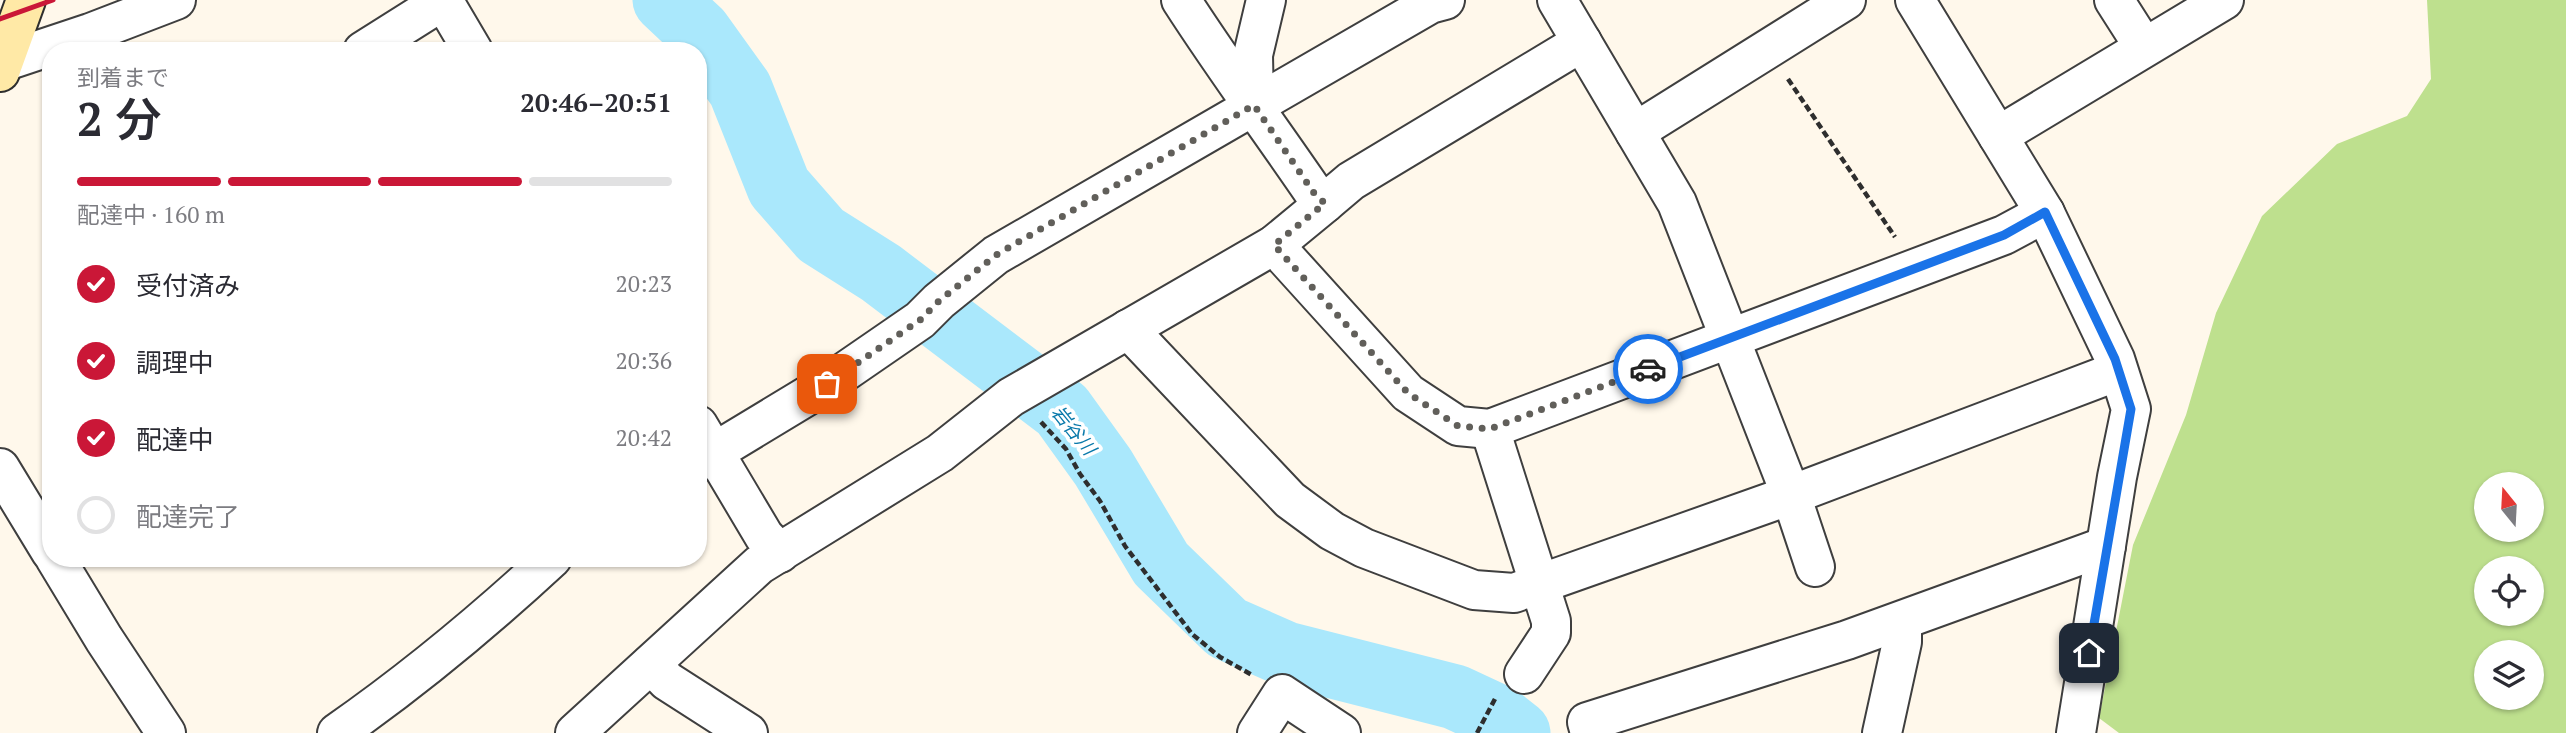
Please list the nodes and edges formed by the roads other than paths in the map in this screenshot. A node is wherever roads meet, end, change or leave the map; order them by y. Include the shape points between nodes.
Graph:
1 (26, 0) edge
2 (176, 0) edge
3 (443, 0) edge
4 (1181, 0) edge
5 (1266, 0) edge
6 (1445, 0) edge
7 (1557, 0) edge
8 (1846, 0) edge
9 (1915, 0) edge
10 (2114, 0) edge
11 (2224, 0) edge
12 (65, 42) edge
13 (377, 42) edge
14 (468, 42) edge
15 (1582, 42) junction
16 (2144, 47) junction
17 (42, 50) edge
18 (1, 65) edge
19 (1254, 105) junction
20 (1635, 132) junction
21 (1998, 136) junction
22 (1325, 203) junction
23 (2045, 212) junction
24 (1274, 245) junction
25 (1128, 329) junction
26 (1730, 338) junction
27 (2119, 371) junction
28 (1490, 429) junction
29 (707, 445) edge
30 (707, 451) edge
31 (0, 468) edge
32 (1791, 495) junction
33 (42, 537) edge
34 (2106, 546) junction
35 (780, 552) junction
36 (60, 567) edge
37 (542, 567) edge
38 (1815, 567) dead end
39 (1540, 584) junction
40 (1902, 621) junction
41 (651, 664) junction
42 (1513, 681) road end
43 (166, 733) edge
44 (337, 733) edge
45 (575, 733) edge
46 (748, 733) edge
47 (1257, 733) edge
48 (1341, 733) edge
49 (1590, 733) edge
50 (1882, 733) edge
51 (2076, 733) edge

1 - 18 street
2 - 12 street
3 - 13 street
3 - 14 street
4 - 19 street
5 - 19 street via 1253,55
6 - 19 street via 1430,4
7 - 15 street
8 - 20 street
9 - 21 street
10 - 16 street
11 - 16 street
15 - 20 street
15 - 22 street via 1351,181
16 - 21 street
17 - 18 street
19 - 22 street
19 - 29 street via 996,255 827,384
20 - 26 street via 1677,203
21 - 23 street
22 - 24 street
23 - 26 street via 2004,235
23 - 27 street
24 - 25 street
24 - 28 street via 1408,393 1458,426
25 - 35 street via 1024,389 940,453
25 - 39 street via 1290,500 1332,531 1474,590 1514,593
26 - 28 street
26 - 32 street
27 - 32 street
27 - 34 street via 2131,409
28 - 39 street
30 - 35 street via 764,536
31 - 33 street
32 - 38 street
32 - 39 street
34 - 40 street
34 - 51 street
35 - 41 street via 759,565
36 - 43 street
37 - 44 street via 487,619
39 - 42 street via 1552,621 1551,633
40 - 49 street via 1587,722
40 - 50 street via 1902,642
41 - 45 street
41 - 46 street via 667,681
47 - 48 street via 1282,694

